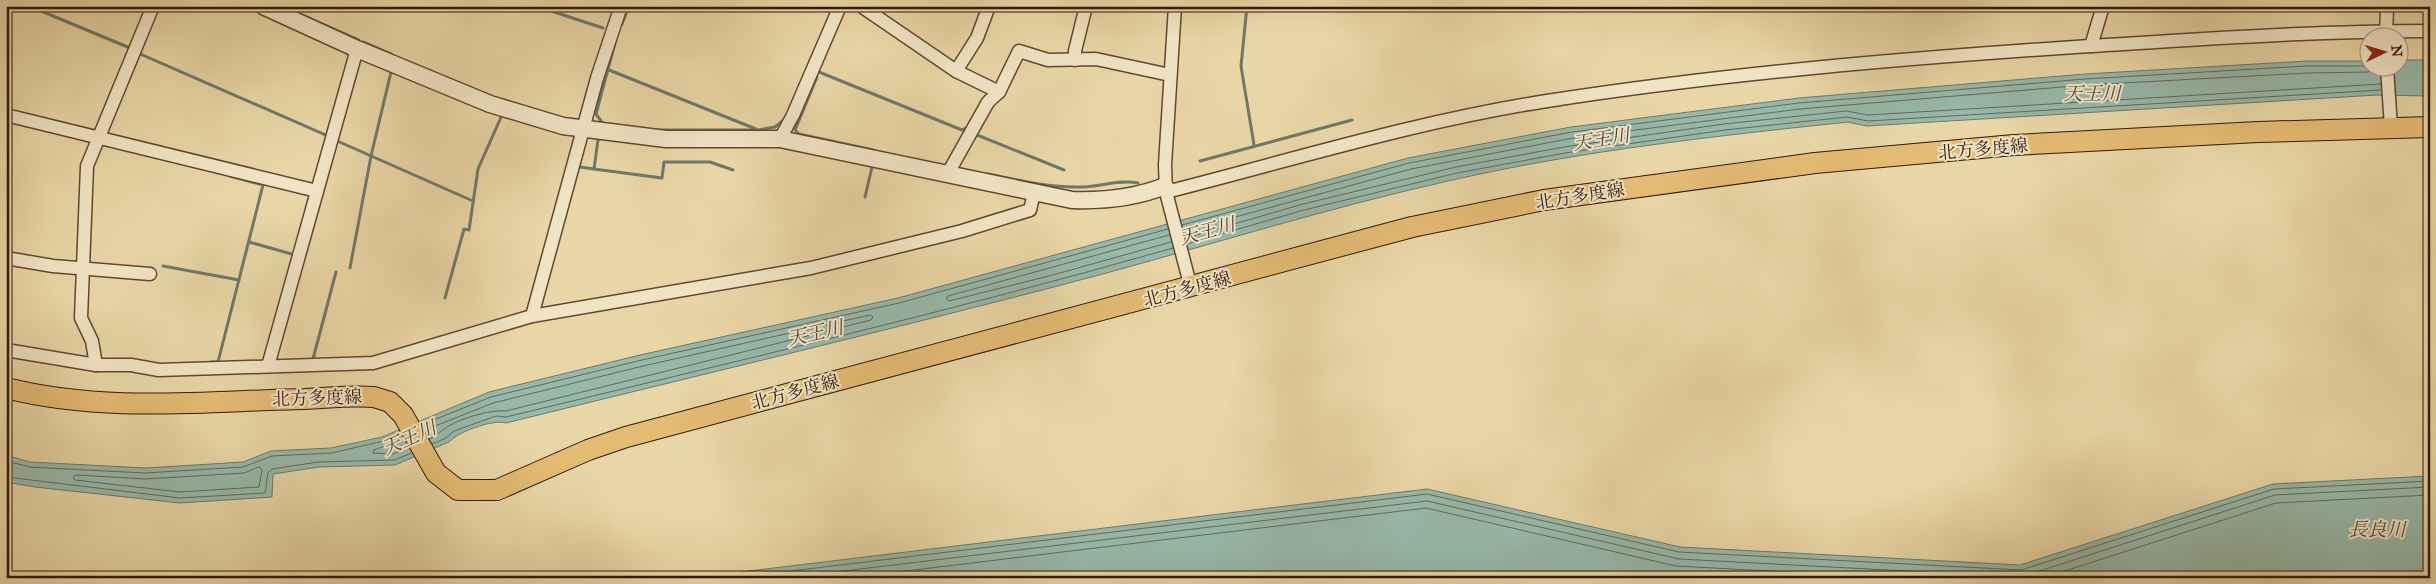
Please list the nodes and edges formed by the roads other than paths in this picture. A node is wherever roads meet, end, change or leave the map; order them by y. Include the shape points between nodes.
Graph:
1 (153, 6) edge
2 (263, 6) edge
3 (621, 6) edge
4 (840, 6) edge
5 (861, 6) edge
6 (989, 6) edge
7 (1086, 6) edge
8 (1175, 6) edge
9 (2102, 6) edge
10 (2387, 6) edge
11 (2386, 28) edge
12 (2430, 31) edge
13 (2358, 32) edge
14 (2408, 32) edge
15 (2091, 46) junction
16 (357, 49) junction
17 (1075, 60) junction
18 (956, 70) junction
19 (1170, 75) junction
20 (2388, 78) edge
21 (999, 92) junction
22 (6, 115) edge
23 (2390, 120) junction
24 (2430, 127) edge
25 (584, 130) junction
26 (100, 137) junction
27 (780, 139) junction
28 (947, 174) junction
29 (317, 191) junction
30 (1034, 193) junction
31 (1167, 194) junction
32 (6, 258) edge
33 (81, 269) junction
34 (150, 274) dead end
35 (1191, 288) junction
36 (532, 316) junction
37 (6, 350) edge
38 (96, 365) junction
39 (268, 366) junction
40 (6, 388) edge

1 - 26 street
2 - 16 street
3 - 25 street
4 - 27 street
5 - 18 street
6 - 18 street via 977,38
7 - 17 street
8 - 19 street
9 - 15 street
10 - 11 street
12 - 14 street
13 - 15 street via 2172,39
15 - 31 street via 1845,64 1546,101 1410,128
16 - 25 street via 490,104
16 - 29 street
17 - 19 street via 1096,60
17 - 21 street via 1048,60 1020,51
18 - 21 street
19 - 31 street
20 - 23 street
21 - 28 street via 988,102
22 - 26 street
23 - 24 main road, 北方多度線
23 - 35 main road, 北方多度線 via 2258,132 2014,146 1768,169 1525,204 1412,227
25 - 27 street via 666,139
25 - 36 street
26 - 29 street
26 - 33 street via 87,166
27 - 28 street
28 - 30 street
29 - 39 street
30 - 31 street via 1093,201 1146,193
30 - 36 street via 1030,210 1021,214 811,268
31 - 35 street
32 - 33 street
33 - 34 street
33 - 38 street via 81,318 92,341
35 - 40 main road, 北方多度線 via 626,437 497,490 458,490 436,473 403,415 390,402 374,397 135,404 84,402
36 - 39 street via 373,363
37 - 38 street
38 - 39 street via 131,365 160,370

